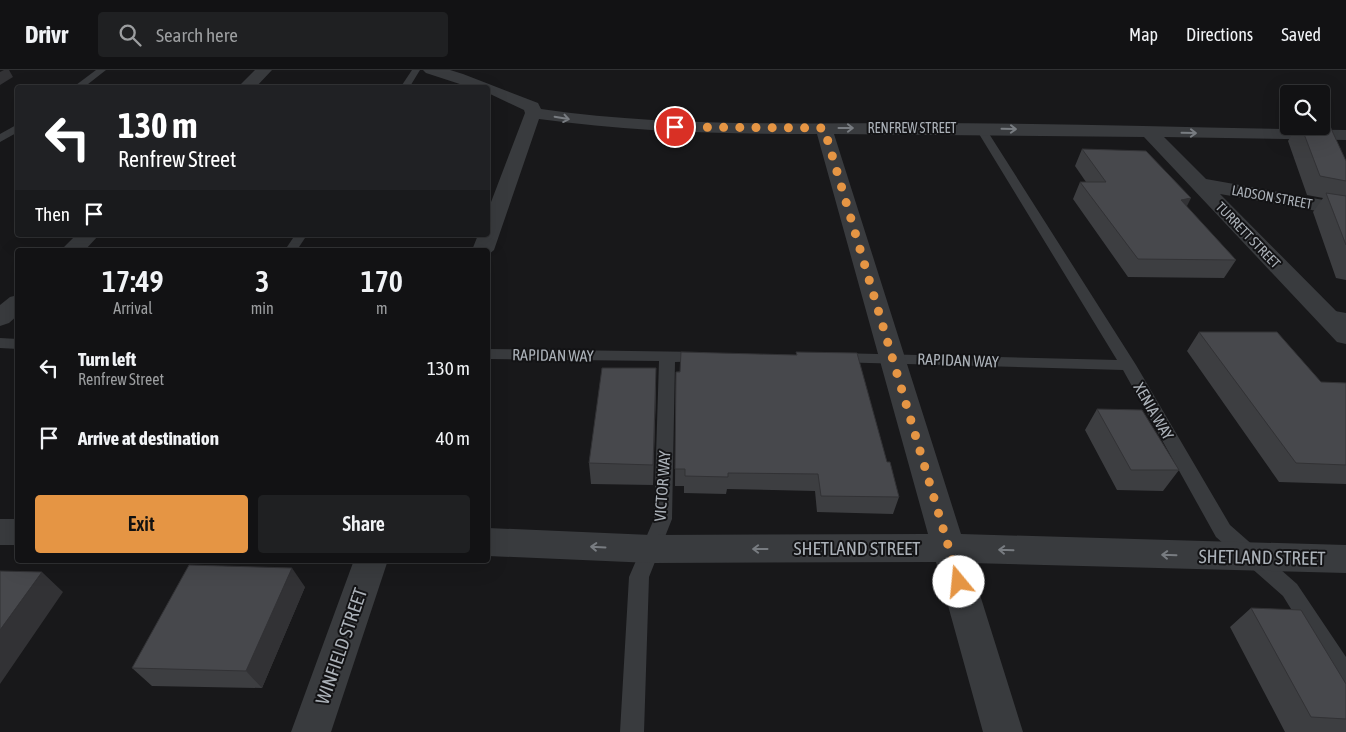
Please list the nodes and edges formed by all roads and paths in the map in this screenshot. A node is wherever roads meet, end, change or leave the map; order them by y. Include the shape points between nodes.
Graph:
1 (102, 70) edge
2 (264, 70) edge
3 (416, 70) edge
4 (431, 70) edge
5 (80, 85) edge
6 (248, 85) edge
7 (406, 85) edge
8 (481, 85) edge
9 (490, 88) edge
10 (533, 113) junction
11 (824, 128) junction
12 (15, 129) edge
13 (981, 129) junction
14 (1150, 133) junction
15 (1346, 135) edge
16 (0, 138) edge
17 (1199, 184) junction
18 (1346, 210) edge
19 (490, 231) edge
20 (86, 237) edge
21 (300, 237) edge
22 (74, 248) edge
23 (292, 248) edge
24 (15, 305) edge
25 (1324, 314) junction
26 (0, 318) edge
27 (1346, 318) edge
28 (1346, 336) edge
29 (0, 343) edge
30 (15, 344) edge
31 (490, 354) edge
32 (667, 356) junction
33 (716, 357) edge
34 (824, 358) edge
35 (893, 358) junction
36 (1128, 365) junction
37 (0, 532) edge
38 (15, 532) edge
39 (490, 542) edge
40 (949, 548) junction
41 (650, 550) junction
42 (1252, 558) junction
43 (1346, 560) edge
44 (370, 563) edge
45 (1346, 677) edge
46 (311, 732) edge
47 (632, 732) edge
48 (1003, 732) edge

1 - 5 lane
2 - 6 street
3 - 7 lane
4 - 8 street, RENFREW STREET
9 - 10 street, RENFREW STREET via 532,107
10 -> 11 street, RENFREW STREET via 575,120 675,127
10 - 19 street
11 -> 13 street, RENFREW STREET
11 - 35 street
12 - 16 lane
13 -> 14 street, RENFREW STREET
13 - 36 lane, XENIA WAY
14 -> 15 street, RENFREW STREET
14 - 17 street, TURRETT STREET
17 - 18 street, LADSON STREET
17 - 25 street, TURRETT STREET
20 - 22 street
21 - 23 lane
24 - 26 street
25 - 27 lane
25 - 28 street, TURRETT STREET
29 - 30 lane
31 - 32 lane, RAPIDAN WAY
32 - 33 lane, RAPIDAN WAY
32 - 41 lane, VICTOR WAY via 663,519
34 - 35 lane, RAPIDAN WAY
35 - 36 lane, RAPIDAN WAY
35 - 40 street
36 - 42 lane, XENIA WAY via 1223,531
37 - 38 street
41 -> 39 street, SHETLAND STREET
40 -> 41 street, SHETLAND STREET
42 -> 40 street, SHETLAND STREET
40 - 48 street
41 - 47 lane, VICTOR WAY via 639,577
42 - 43 street, SHETLAND STREET
42 - 45 lane, XENIA WAY via 1290,590
44 - 46 street, WINFIELD STREET

